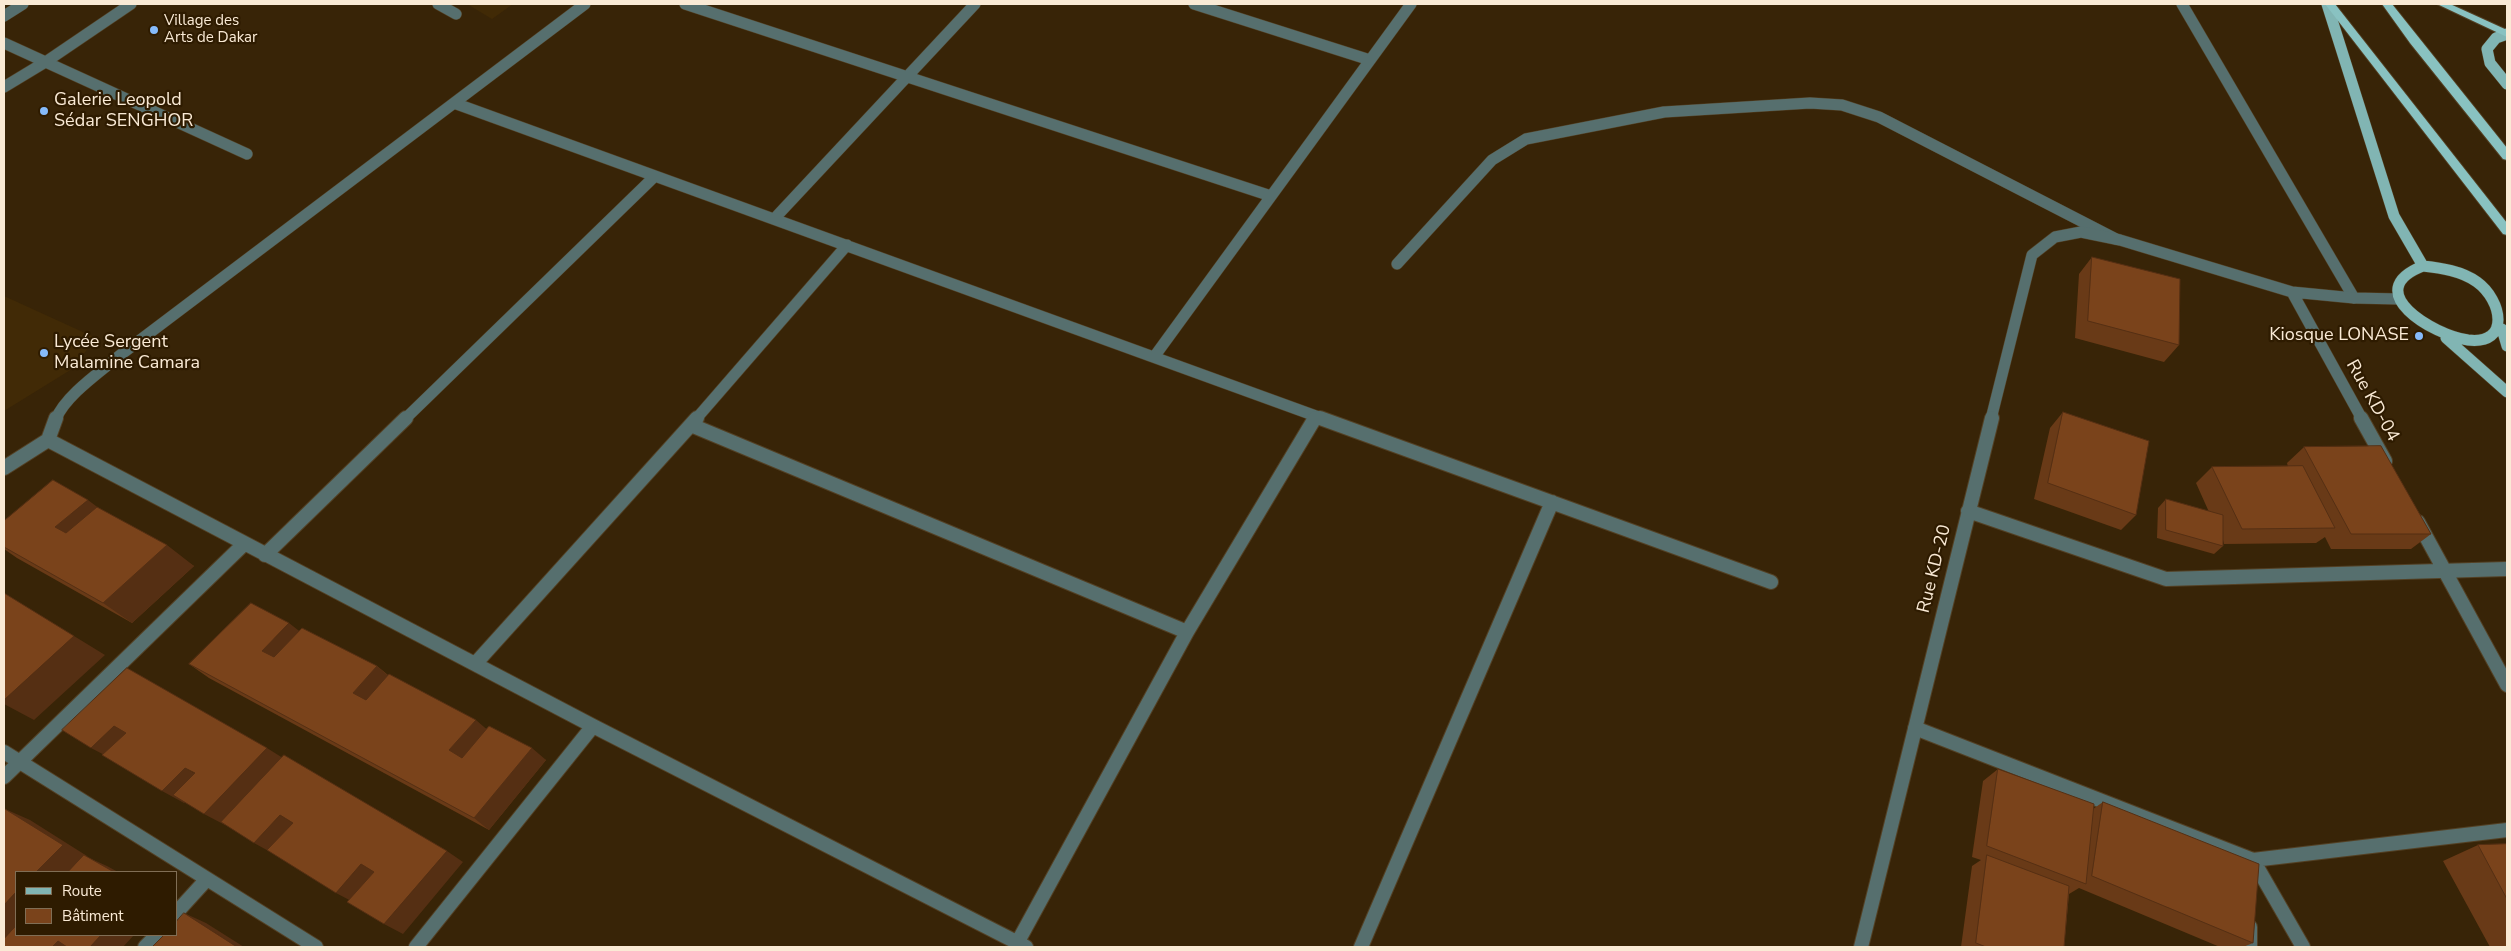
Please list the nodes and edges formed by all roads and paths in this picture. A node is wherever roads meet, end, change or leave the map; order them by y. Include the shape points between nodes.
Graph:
1 (22, 4) edge
2 (131, 4) edge
3 (438, 4) edge
4 (585, 4) edge
5 (685, 4) edge
6 (975, 4) edge
7 (1195, 4) edge
8 (1412, 4) edge
9 (2182, 4) edge
10 (2328, 4) edge
11 (2387, 4) edge
12 (2442, 4) edge
13 (456, 14) dead end
14 (4, 16) edge
15 (2506, 34) edge
16 (4, 43) edge
17 (1370, 60) junction
18 (47, 61) junction
19 (908, 77) junction
20 (2507, 84) edge
21 (4, 87) edge
22 (454, 103) junction
23 (247, 154) dead end
24 (2507, 156) edge
25 (655, 176) junction
26 (1271, 196) junction
27 (774, 219) junction
28 (2507, 231) edge
29 (2120, 240) junction
30 (847, 246) junction
31 (1397, 264) dead end
32 (2423, 266) junction
33 (2292, 292) junction
34 (2354, 298) junction
35 (2400, 299) junction
36 (2502, 329) junction
37 (2440, 333) junction
38 (2507, 346) edge
39 (1154, 357) junction
40 (2507, 392) edge
41 (1316, 416) junction
42 (691, 425) junction
43 (48, 440) junction
44 (4, 468) edge
45 (2392, 474) edge
46 (1552, 502) junction
47 (2411, 509) edge
48 (1968, 511) junction
49 (244, 544) junction
50 (265, 555) junction
51 (2507, 568) edge
52 (2444, 570) junction
53 (1771, 582) dead end
54 (1188, 632) junction
55 (475, 664) junction
56 (2507, 685) edge
57 (594, 726) junction
58 (1915, 728) junction
59 (4, 752) edge
60 (20, 762) junction
61 (4, 777) edge
62 (2507, 830) edge
63 (2253, 860) junction
64 (207, 879) junction
65 (2252, 889) edge
66 (2251, 908) edge
67 (178, 911) edge
68 (156, 936) edge
69 (1019, 946) edge
70 (145, 947) edge
71 (316, 947) edge
72 (416, 947) edge
73 (1361, 947) edge
74 (1861, 947) edge
75 (2250, 947) edge
76 (2303, 947) edge

1 - 14 street
2 - 18 street
3 - 13 street
4 - 22 street
5 - 19 street
6 - 19 street
7 - 17 street
8 - 17 street
9 - 34 street
10 - 28 highway
10 - 32 main road via 2394,216
11 - 24 highway
12 - 15 highway
15 - 20 main road via 2488,44 2486,52 2488,62
16 - 18 street
17 - 26 street
18 - 21 street
18 - 23 street
19 - 26 street
19 - 27 street
22 - 25 street
22 - 43 street via 119,356 58,411
25 - 27 street
25 - 50 street
26 - 39 street
27 - 30 street
29 - 31 street via 1879,117 1842,105 1810,103 1664,112 1526,140 1492,160
29 - 33 street
29 - 48 street, Rue KD-20 via 2081,232 2055,237 2032,255
30 - 39 street
30 - 42 street
32 - 35 main road via 2409,269 2399,276 2396,286
32 - 36 main road via 2458,272 2491,293 2505,318
33 - 34 street
33 - 45 street, Rue KD-04
34 - 35 street
35 - 37 main road via 2408,312
36 - 37 main road via 2478,340
36 - 38 main road
37 - 40 main road
39 - 41 street
41 - 46 street
41 - 54 street
42 - 54 street
42 - 55 street
43 - 44 street
43 - 49 street
46 - 53 street
46 - 73 street
47 - 52 street
48 - 52 street via 2166,579
48 - 58 street, Rue KD-20
49 - 50 street
49 - 60 street
50 - 55 street
51 - 52 street
52 - 56 street
54 - 69 street
55 - 57 street
57 - 69 street
57 - 72 street
58 - 63 street
58 - 74 street, Rue KD-20
59 - 60 street
60 - 61 street
60 - 64 street
62 - 63 street
63 - 65 street
63 - 76 street
64 - 67 street
64 - 71 street
66 - 75 street
68 - 70 street

